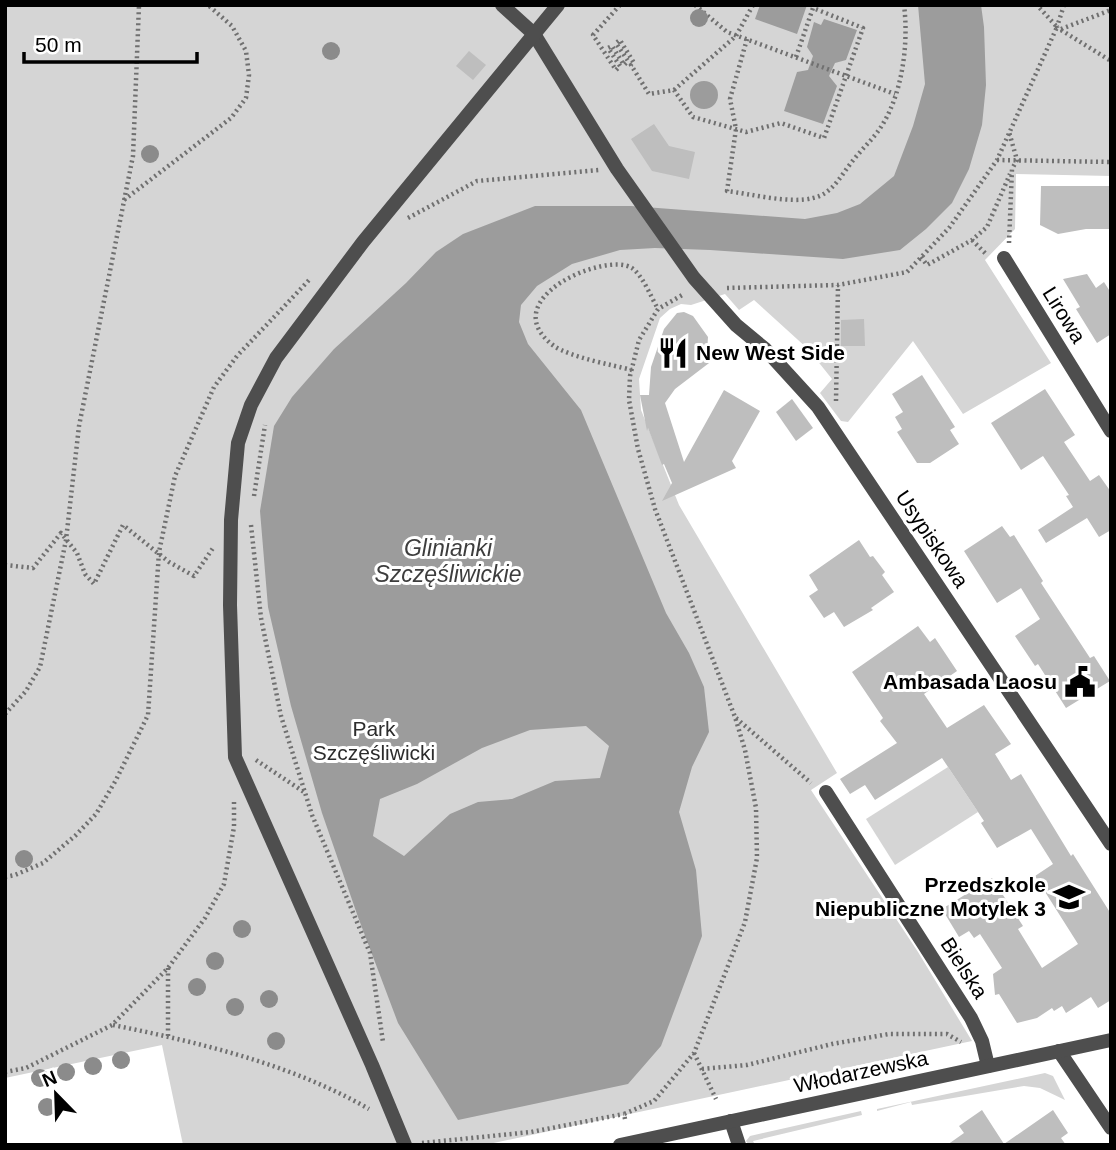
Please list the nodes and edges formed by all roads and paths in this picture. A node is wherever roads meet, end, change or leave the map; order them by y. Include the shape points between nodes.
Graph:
1 (139, 5) edge
2 (208, 5) edge
3 (502, 5) edge
4 (558, 5) edge
5 (620, 5) edge
6 (695, 5) edge
7 (753, 5) edge
8 (904, 5) edge
9 (1037, 5) edge
10 (1065, 5) edge
11 (814, 7) edge
12 (1111, 10) edge
13 (1059, 28) junction
14 (534, 34) junction
15 (736, 36) junction
16 (747, 40) junction
17 (796, 57) junction
18 (1111, 61) edge
19 (848, 76) junction
20 (674, 90) junction
21 (895, 94) junction
22 (736, 129) junction
23 (1009, 131) junction
24 (997, 160) junction
25 (1017, 160) junction
26 (1111, 162) edge
27 (1012, 169) junction
28 (124, 200) junction
29 (922, 257) junction
30 (1004, 258) joint
31 (699, 283) junction
32 (838, 285) junction
33 (658, 309) junction
34 (632, 370) junction
35 (266, 424) dead end
36 (1111, 431) edge
37 (836, 433) junction
38 (253, 503) dead end
39 (250, 516) dead end
40 (231, 520) junction
41 (66, 540) junction
42 (5, 565) edge
43 (5, 714) edge
44 (735, 718) junction
45 (235, 746) junction
46 (826, 792) joint
47 (305, 793) junction
48 (234, 799) dead end
49 (1111, 844) edge
50 (168, 968) junction
51 (112, 1025) junction
52 (168, 1036) junction
53 (1111, 1040) edge
54 (383, 1044) dead end
55 (968, 1046) dead end
56 (1059, 1051) junction
57 (694, 1053) junction
58 (988, 1066) junction
59 (702, 1069) junction
60 (5, 1072) edge
61 (716, 1099) dead end
62 (373, 1111) dead end
63 (731, 1121) junction
64 (1111, 1128) edge
65 (405, 1145) edge
66 (414, 1145) edge
67 (620, 1145) edge
68 (739, 1145) edge

1 - 28 path via 133,156
2 - 28 path via 232,26 246,51 246,98 231,118
3 - 14 street, Usypiskowa
4 - 14 street
5 - 20 path via 593,35 616,70 620,66 608,48 612,46 624,65 628,61 616,43 620,40 649,94
6 - 15 path
7 - 15 path
8 - 21 path via 905,43
9 - 13 path
10 - 13 path
11 - 17 path
11 - 19 path via 863,28
12 - 13 path
13 - 18 path
13 - 23 path
14 - 31 street, Usypiskowa via 625,180
14 - 40 street via 363,242 276,358 251,405 238,443
15 - 16 path
15 - 20 path
16 - 17 path
16 - 22 path via 730,99
17 - 19 path
19 - 21 path
19 - 22 path via 824,138 781,123 746,132
20 - 22 path via 693,117
21 - 22 path via 878,131 842,178 813,198 727,191
23 - 24 path
23 - 25 path
24 - 25 path
24 - 29 path via 949,228
25 - 26 path
25 - 27 path
27 - 29 path via 987,227 927,265
27 - 30 path
28 - 41 path via 79,426
29 - 32 path via 907,272
30 - 36 street, Lirowa
31 - 32 path
31 - 33 path
31 - 37 street, Usypiskowa via 736,326 798,383
32 - 37 path
33 - 34 path via 639,340
33 - 34 path via 634,270 623,264 579,274 538,303 534,318 539,331 556,347
34 - 44 path via 629,400 655,509
35 - 38 path
37 - 49 street, Usypiskowa
39 - 47 path via 261,618 281,716
40 - 41 path via 194,576 123,525 94,583
40 - 45 street
41 - 42 path via 61,533 33,568
41 - 43 path via 40,667
44 - 46 path
44 - 57 path via 754,788 757,858 745,922
45 - 47 path
45 - 65 street via 235,758
46 - 58 street, Bielska via 971,1018
47 - 54 path via 370,953
48 - 50 path via 224,884
50 - 51 path
50 - 52 path
51 - 52 path
51 - 60 path via 26,1068
52 - 62 path via 215,1046 304,1078
53 - 56 street, Włodarzewska
55 - 59 path via 947,1034 889,1034 747,1065
56 - 58 street, Włodarzewska
56 - 64 street
57 - 59 path
57 - 66 path via 654,1101 625,1116
58 - 63 street, Włodarzewska
59 - 61 path
63 - 67 street, Włodarzewska
63 - 68 street

